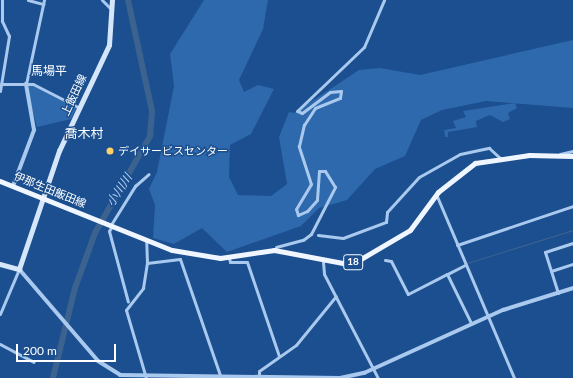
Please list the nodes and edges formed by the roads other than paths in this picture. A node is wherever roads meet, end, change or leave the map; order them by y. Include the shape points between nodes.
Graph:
1 (2, 0) edge
2 (28, 0) edge
3 (102, 0) edge
4 (112, 0) edge
5 (384, 0) edge
6 (44, 2) edge
7 (112, 9) junction
8 (1, 84) junction
9 (26, 84) junction
10 (0, 91) edge
11 (78, 107) junction
12 (573, 151) edge
13 (560, 154) junction
14 (573, 156) edge
15 (500, 158) junction
16 (149, 174) dead end
17 (0, 181) edge
18 (13, 186) junction
19 (436, 194) junction
20 (42, 197) junction
21 (573, 206) edge
22 (111, 225) junction
23 (318, 235) dead end
24 (146, 240) junction
25 (573, 243) edge
26 (457, 245) junction
27 (276, 247) dead end
28 (229, 258) junction
29 (386, 260) dead end
30 (323, 262) junction
31 (147, 263) junction
32 (0, 264) edge
33 (573, 264) edge
34 (466, 265) junction
35 (18, 269) junction
36 (551, 271) junction
37 (447, 274) junction
38 (573, 288) edge
39 (558, 293) junction
40 (336, 296) junction
41 (128, 302) junction
42 (0, 314) edge
43 (487, 316) junction
44 (471, 323) junction
45 (0, 344) edge
46 (279, 356) junction
47 (34, 362) dead end
48 (374, 368) junction
49 (221, 377) edge
50 (259, 377) edge
51 (146, 378) edge
52 (339, 378) edge
53 (378, 378) edge
54 (514, 378) edge

1 - 8 street via 2,21 9,36
2 - 6 street
3 - 7 street via 104,6
4 - 7 main road, 上飯田線
5 - 27 street via 364,46 297,111 302,113 330,92 341,91 340,98 315,108 304,125 299,146 311,184 296,209 298,215 307,211 317,200 318,171 326,171 335,187 311,234 303,240
6 - 9 street
7 - 11 main road, 上飯田線 via 109,45
8 - 9 street
8 - 10 street
9 - 11 street via 43,88
9 - 18 street via 34,130
11 - 20 main road, 上飯田線
12 - 13 street
13 - 14 main road, 伊那生田飯田線 / 18
13 - 15 main road, 伊那生田飯田線 / 18
15 - 19 main road, 伊那生田飯田線 / 18 via 475,163
15 - 23 street via 489,148 460,154 419,176 387,212 386,222 343,238
16 - 22 street via 135,186
17 - 18 main road, 伊那生田飯田線 / 18
18 - 20 main road, 伊那生田飯田線 / 18
19 - 26 street
19 - 30 main road, 伊那生田飯田線 / 18 via 410,230 392,243 352,262
20 - 22 main road, 伊那生田飯田線 / 18
20 - 35 main road, 上飯田線
21 - 26 street
22 - 24 main road, 伊那生田飯田線 / 18
22 - 41 street via 109,231
24 - 28 main road, 伊那生田飯田線 / 18 via 172,250
24 - 31 street
25 - 36 street via 545,252
26 - 34 street
28 - 30 main road, 伊那生田飯田線 / 18 via 274,250
28 - 46 street via 230,262 247,262
29 - 37 street via 391,262 408,294
30 - 40 street via 324,274
31 - 41 street via 143,288
31 - 49 street via 180,260
32 - 35 main road
33 - 36 street
34 - 37 street
34 - 43 street
35 - 42 street
35 - 51 street via 56,308 108,369 120,375
36 - 39 street
37 - 44 street
38 - 39 street
39 - 43 street
40 - 46 street via 296,344
40 - 48 street
41 - 51 street via 129,325
43 - 44 street
43 - 54 street
44 - 48 street
45 - 47 street
46 - 50 street via 259,371
48 - 52 street
48 - 53 street
49 - 50 street
49 - 51 street
50 - 52 street

